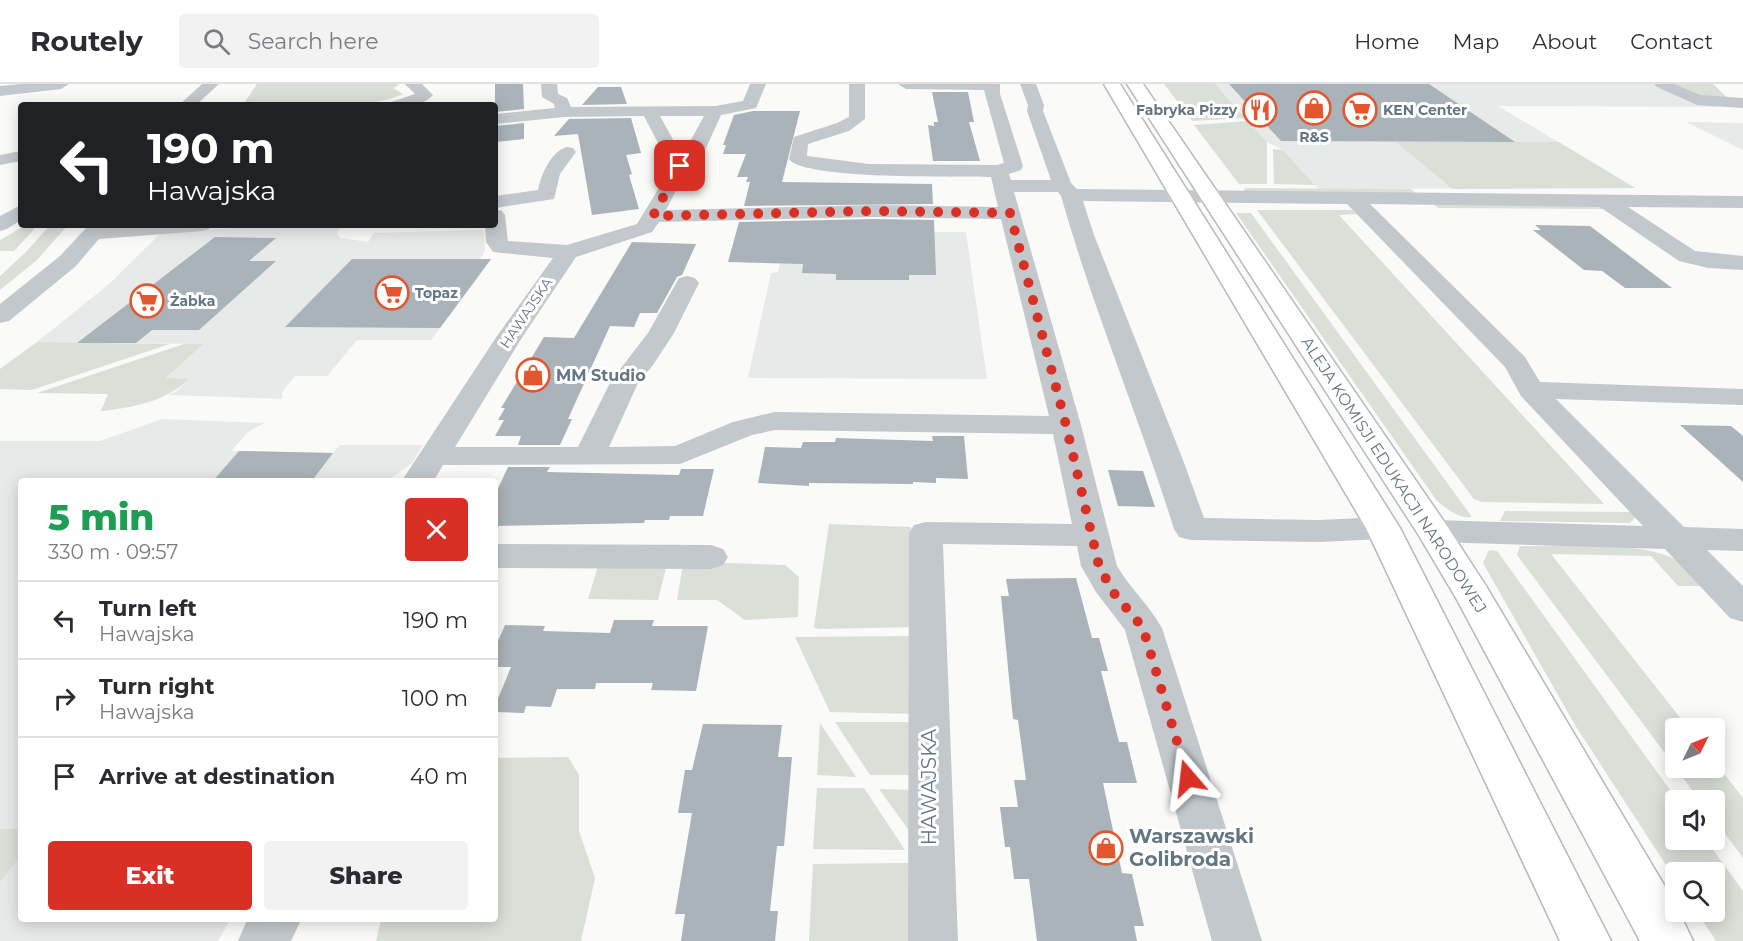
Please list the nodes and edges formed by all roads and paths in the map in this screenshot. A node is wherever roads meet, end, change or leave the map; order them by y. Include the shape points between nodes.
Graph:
1 (61, 84) edge
2 (413, 84) edge
3 (549, 84) edge
4 (758, 84) edge
5 (858, 84) edge
6 (906, 84) edge
7 (1028, 84) edge
8 (1112, 84) edge
9 (1135, 84) edge
10 (1662, 84) edge
11 (993, 85) edge
12 (0, 91) edge
13 (208, 93) edge
14 (192, 102) edge
15 (406, 102) edge
16 (1743, 103) edge
17 (563, 110) junction
18 (649, 111) junction
19 (715, 111) junction
20 (498, 119) edge
21 (567, 152) dead end
22 (18, 157) edge
23 (0, 160) edge
24 (680, 166) junction
25 (1004, 190) junction
26 (1067, 190) junction
27 (1195, 196) junction
28 (1352, 198) junction
29 (1604, 200) junction
30 (498, 202) edge
31 (1743, 202) edge
32 (18, 213) edge
33 (653, 216) junction
34 (0, 225) edge
35 (123, 228) edge
36 (496, 228) edge
37 (97, 229) edge
38 (568, 252) junction
39 (1743, 262) edge
40 (687, 283) dead end
41 (0, 316) edge
42 (1531, 390) junction
43 (1743, 397) edge
44 (1066, 425) junction
45 (434, 456) junction
46 (589, 456) junction
47 (420, 478) edge
48 (1383, 528) junction
49 (1433, 531) junction
50 (1092, 535) junction
51 (1674, 538) junction
52 (1743, 540) edge
53 (498, 556) edge
54 (711, 557) dead end
55 (1743, 609) edge
56 (275, 922) edge
57 (263, 941) edge
58 (933, 941) edge
59 (1237, 941) edge
60 (1587, 941) edge
61 (1668, 941) edge

1 - 12 street
2 - 15 street via 425,94
3 - 17 street via 550,97 561,101
4 - 19 street via 750,105
5 - 25 street via 858,119 800,141 798,159
6 - 11 street
7 - 26 street
8 - 27 main road, ALEJA KOMISJI EDUKACJI NARODOWEJ
9 - 27 main road, ALEJA KOMISJI EDUKACJI NARODOWEJ
10 - 16 street via 1697,100
11 - 25 street via 992,94 1014,166
13 - 14 street
17 - 18 street
17 - 20 street
18 - 19 street
18 - 24 street
19 - 24 street via 693,157
21 - 30 street via 550,174 547,195
22 - 23 street
24 - 33 street
25 - 26 street
25 - 33 street via 874,211
25 - 44 street
26 - 27 street
26 - 48 street via 1191,529
27 - 28 street
27 - 48 main road, ALEJA KOMISJI EDUKACJI NARODOWEJ
27 - 49 main road, ALEJA KOMISJI EDUKACJI NARODOWEJ
28 - 29 street
28 - 42 street via 1516,363
29 - 31 street
29 - 39 street via 1687,256
32 - 34 street
33 - 38 street via 645,228
35 - 37 street
36 - 38 street via 501,247
37 - 41 street via 68,261
38 - 45 street, HAWAJSKA
40 - 46 street via 661,333 625,381
42 - 43 street
42 - 51 street
44 - 46 street via 775,422 743,428 680,455
44 - 50 street
45 - 46 street
45 - 47 street, HAWAJSKA
48 - 60 main road, ALEJA KOMISJI EDUKACJI NARODOWEJ
49 - 51 street
49 - 61 main road, ALEJA KOMISJI EDUKACJI NARODOWEJ
50 - 58 street, HAWAJSKA via 926,534
50 - 59 street via 1099,566 1113,592 1143,628
51 - 52 street
51 - 55 street
53 - 54 street
56 - 57 street

